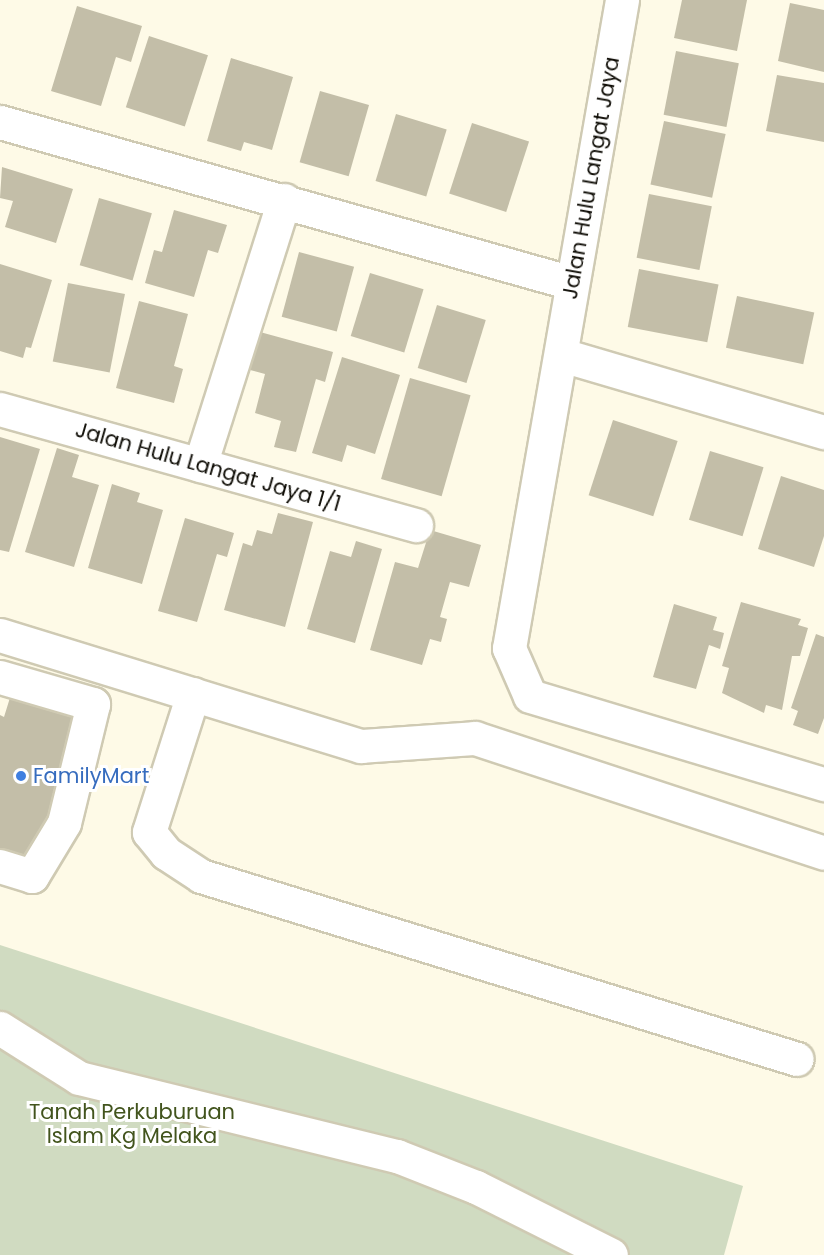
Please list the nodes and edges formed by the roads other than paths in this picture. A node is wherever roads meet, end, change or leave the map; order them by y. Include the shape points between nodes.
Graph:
1 (622, 0) edge
2 (0, 122) edge
3 (284, 200) junction
4 (572, 283) junction
5 (562, 355) junction
6 (0, 409) edge
7 (824, 432) edge
8 (200, 465) junction
9 (416, 525) dead end
10 (0, 635) edge
11 (0, 677) edge
12 (193, 694) junction
13 (824, 784) edge
14 (824, 853) edge
15 (0, 866) edge
16 (0, 1028) edge
17 (797, 1059) dead end
18 (611, 1255) edge

1 - 4 street, Jalan Hulu Langat Jaya
2 - 3 street
3 - 4 street
3 - 8 street
4 - 5 street, Jalan Hulu Langat Jaya
5 - 7 street
5 - 13 street, Jalan Hulu Langat Jaya via 509,648 530,696
6 - 8 street, Jalan Hulu Langat Jaya 1/1
8 - 9 street, Jalan Hulu Langat Jaya 1/1
10 - 12 street
11 - 15 street via 93,704 64,824 32,876
12 - 14 street via 361,746 475,738
12 - 17 street via 149,832 166,853 201,876
16 - 18 street via 79,1078 397,1156 476,1187

